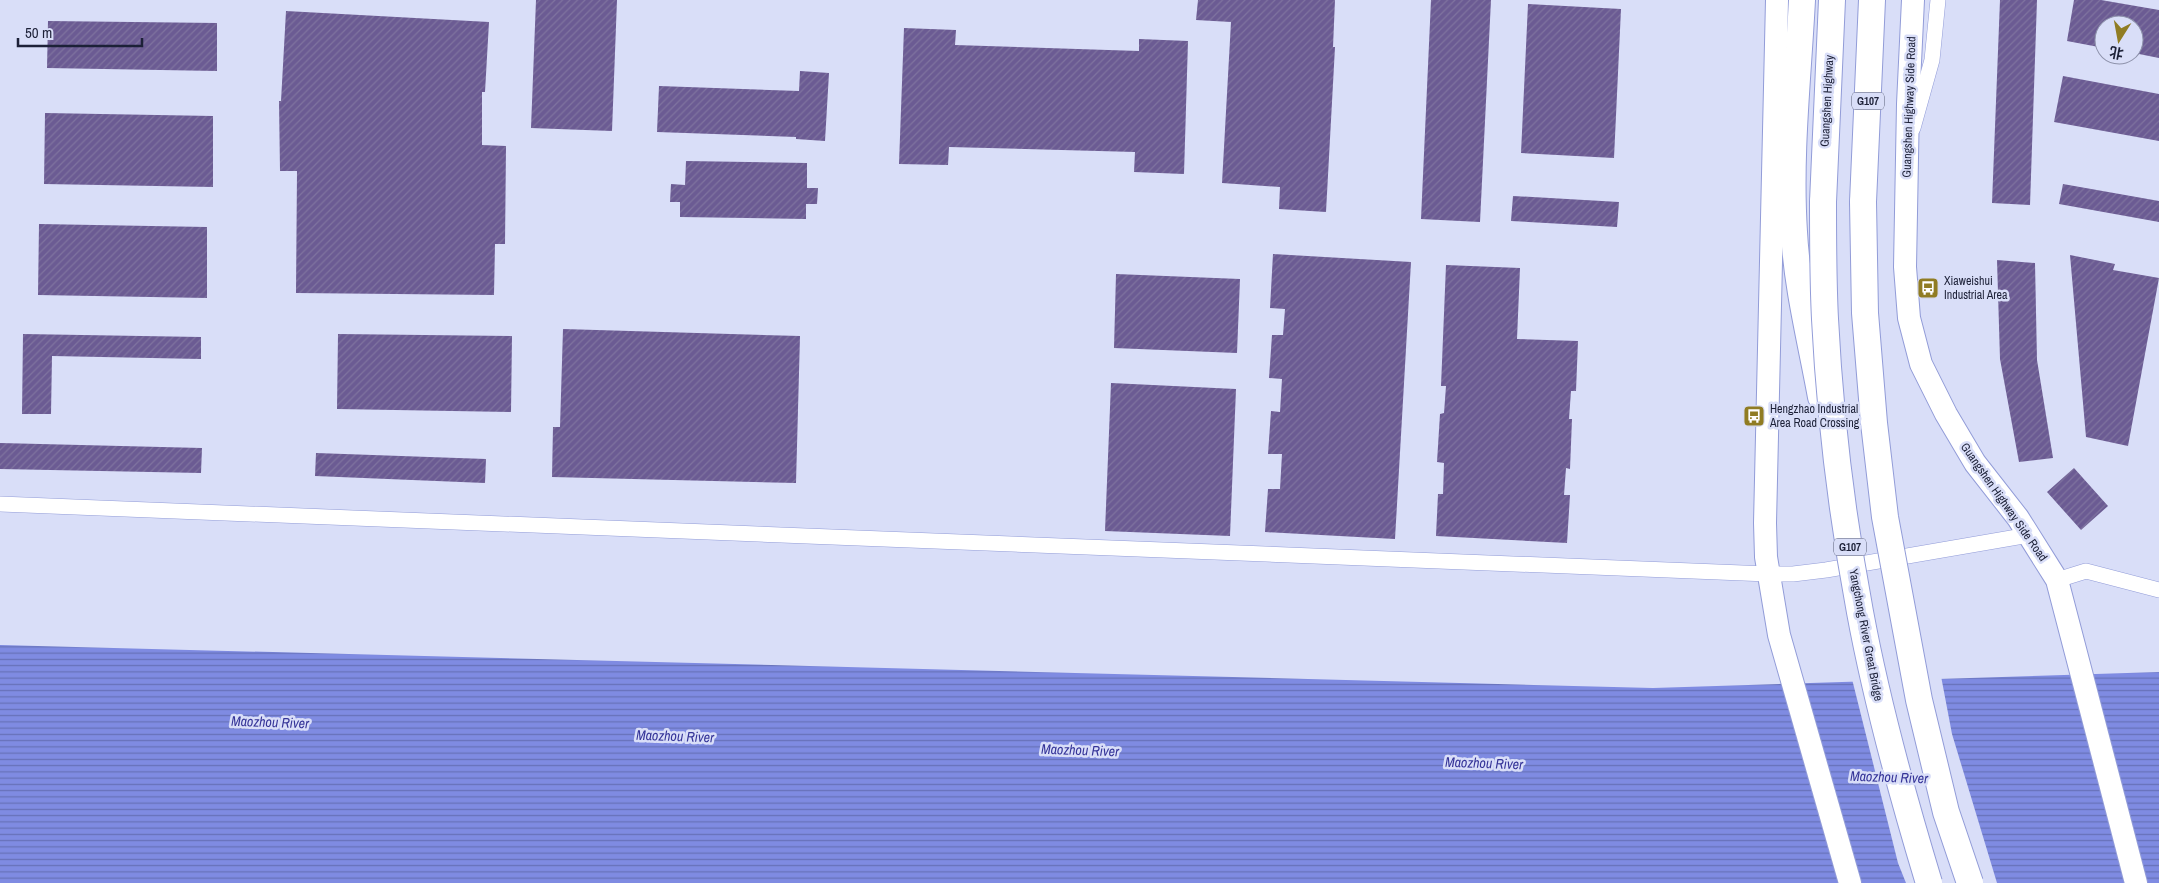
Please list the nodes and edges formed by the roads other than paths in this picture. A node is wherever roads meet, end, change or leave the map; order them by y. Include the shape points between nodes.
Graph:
1 (1777, 0) edge
2 (1802, 0) edge
3 (1832, 0) edge
4 (1872, 0) edge
5 (1913, 0) edge
6 (1938, 0) edge
7 (1908, 148) junction
8 (1823, 202) joint
9 (1842, 498) junction
10 (0, 504) edge
11 (2029, 535) junction
12 (1768, 574) junction
13 (2057, 580) junction
14 (2159, 590) edge
15 (1850, 883) edge
16 (1929, 883) edge
17 (1970, 883) edge
18 (2136, 883) edge

1 - 12 main road via 1765,523
2 - 9 highway, bridge via 1792,193 1798,280
3 - 8 highway, Guangshen Highway / G107
4 - 17 highway, G107, bridge via 1863,202 1866,322 1874,423 1885,517 1920,700 1946,812
5 - 7 main road, Guangshen Highway Side Road
6 - 7 street via 1932,60
7 - 11 main road, Guangshen Highway Side Road via 1905,267 1908,318 1921,364 1975,463
8 - 9 highway, Yangchong River Great Bridge / G107, bridge via 1825,319
9 - 16 highway, Yangchong River Great Bridge / G107, bridge via 1860,612 1879,703
10 - 12 street
11 - 12 street via 1826,570
11 - 13 main road, Guangshen Highway Side Road
12 - 15 main road via 1779,635
13 - 14 street via 2086,571
13 - 18 main road, Guangshen Highway Side Road

